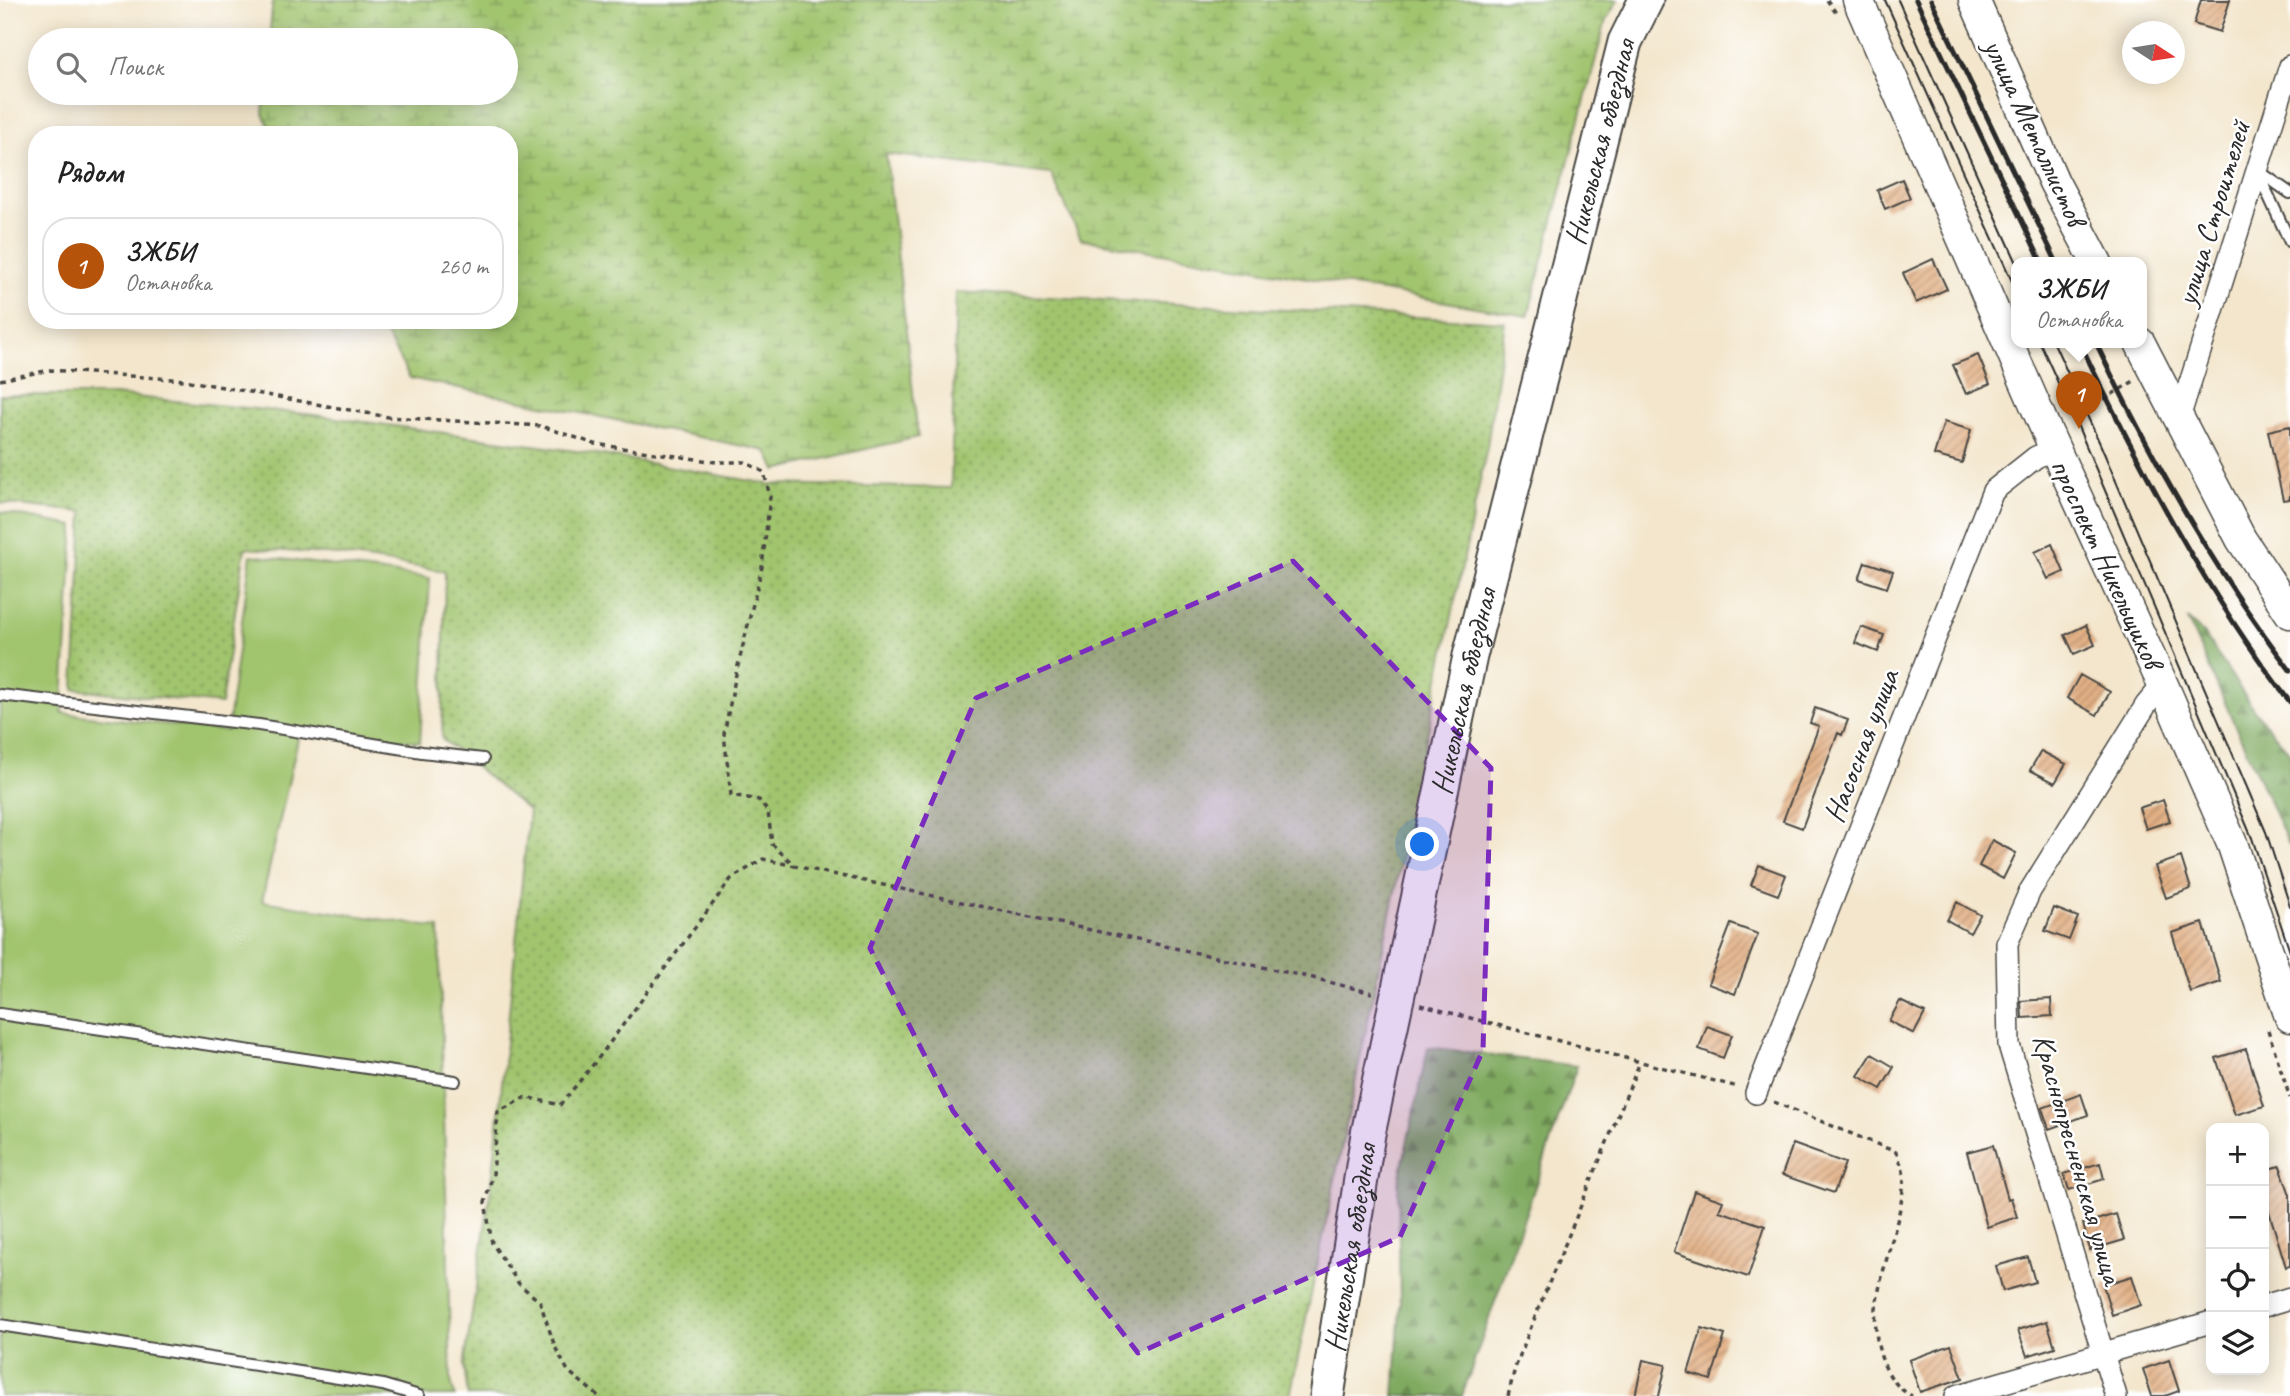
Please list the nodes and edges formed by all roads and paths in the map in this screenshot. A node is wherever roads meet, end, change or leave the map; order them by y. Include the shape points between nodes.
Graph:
1 (1646, 0) edge
2 (1974, 0) edge
3 (1858, 1) edge
4 (2290, 66) edge
5 (2257, 170) junction
6 (2290, 193) edge
7 (2290, 242) edge
8 (2094, 257) edge
9 (2147, 356) edge
10 (0, 380) edge
11 (2179, 418) junction
12 (2049, 436) junction
13 (2290, 613) edge
14 (2163, 685) junction
15 (0, 695) edge
16 (483, 759) dead end
17 (795, 866) junction
18 (1397, 1000) junction
19 (0, 1014) edge
20 (2290, 1017) edge
21 (1640, 1062) junction
22 (455, 1081) dead end
23 (1756, 1093) junction
24 (2290, 1298) edge
25 (2269, 1304) edge
26 (2206, 1323) edge
27 (0, 1325) edge
28 (2103, 1354) junction
29 (419, 1396) edge
30 (598, 1396) edge
31 (1327, 1396) edge
32 (1508, 1396) edge
33 (1912, 1396) edge
34 (1956, 1396) edge
35 (2116, 1396) edge

1 - 18 main road, Никельская объездная via 1625,42 1477,629
2 - 8 main road, улица Металлистов via 2054,182
3 - 12 main road, проспект Никельщиков
4 - 5 street, улица Строителей
5 - 6 lane
5 - 7 lane
5 - 11 street, улица Строителей
9 - 11 main road
9 - 12 path via 2106,398
10 - 17 path via 50,370 184,380 388,418 541,426 595,444 745,463 764,472 770,497 762,567 724,734 731,795 759,800 768,811 772,844
11 - 13 main road via 2241,539
12 - 14 main road, проспект Никельщиков
12 - 23 street, Насосная улица via 2036,457 1993,491
14 - 20 main road, проспект Никельщиков via 2233,846
14 - 28 street, Краснопресненская улица via 2030,891 2007,943 2009,1045
15 - 16 lane via 259,724
17 - 18 path
17 - 30 path via 763,859 731,879 560,1105 526,1097 498,1112 493,1174 485,1202 492,1243 519,1284 540,1302 568,1371
18 - 21 path
18 - 31 main road, Никельская объездная via 1368,1134
19 - 22 lane
21 - 23 path
21 - 32 path via 1527,1337
23 - 33 path via 1896,1152 1905,1175 1877,1296 1877,1327 1883,1368
24 - 25 street
26 - 28 street
27 - 29 lane via 370,1383
28 - 34 street
28 - 35 street, Краснопресненская улица

